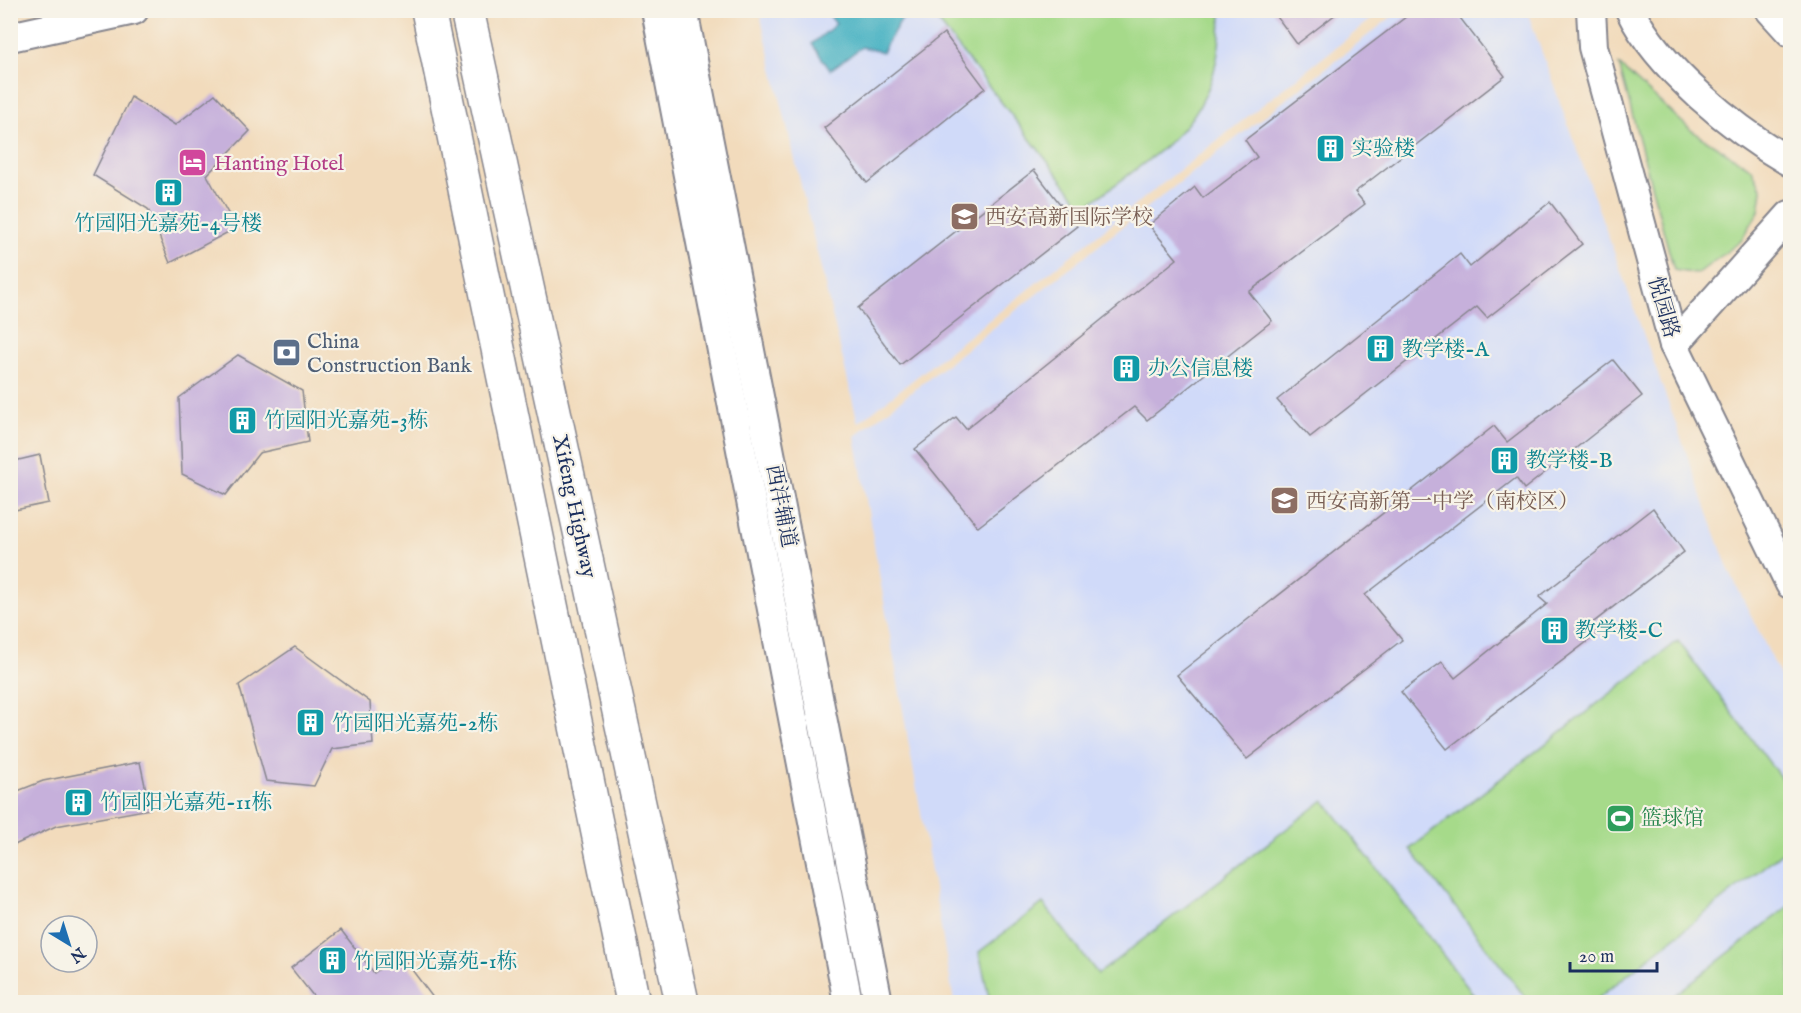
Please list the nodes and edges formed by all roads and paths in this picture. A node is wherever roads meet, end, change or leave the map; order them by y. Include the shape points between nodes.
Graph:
1 (134, 10) edge
2 (428, 10) edge
3 (467, 10) edge
4 (656, 10) edge
5 (683, 10) edge
6 (1591, 10) edge
7 (1630, 10) edge
8 (1770, 10) edge
9 (1791, 32) edge
10 (10, 37) edge
11 (1791, 162) edge
12 (1791, 215) edge
13 (1674, 345) junction
14 (1791, 584) edge
15 (633, 1002) edge
16 (682, 1002) edge
17 (848, 1002) edge
18 (878, 1002) edge

1 - 10 street
2 - 15 highway, Xifeng Highway
3 - 16 highway, Xifeng Highway
4 - 17 street, 西沣辅道
5 - 18 street, 西沣辅道
6 - 13 street, 悦园路 via 1593,47
7 - 11 street via 1668,65 1709,104
8 - 9 street
12 - 13 street
13 - 14 street, 悦园路

